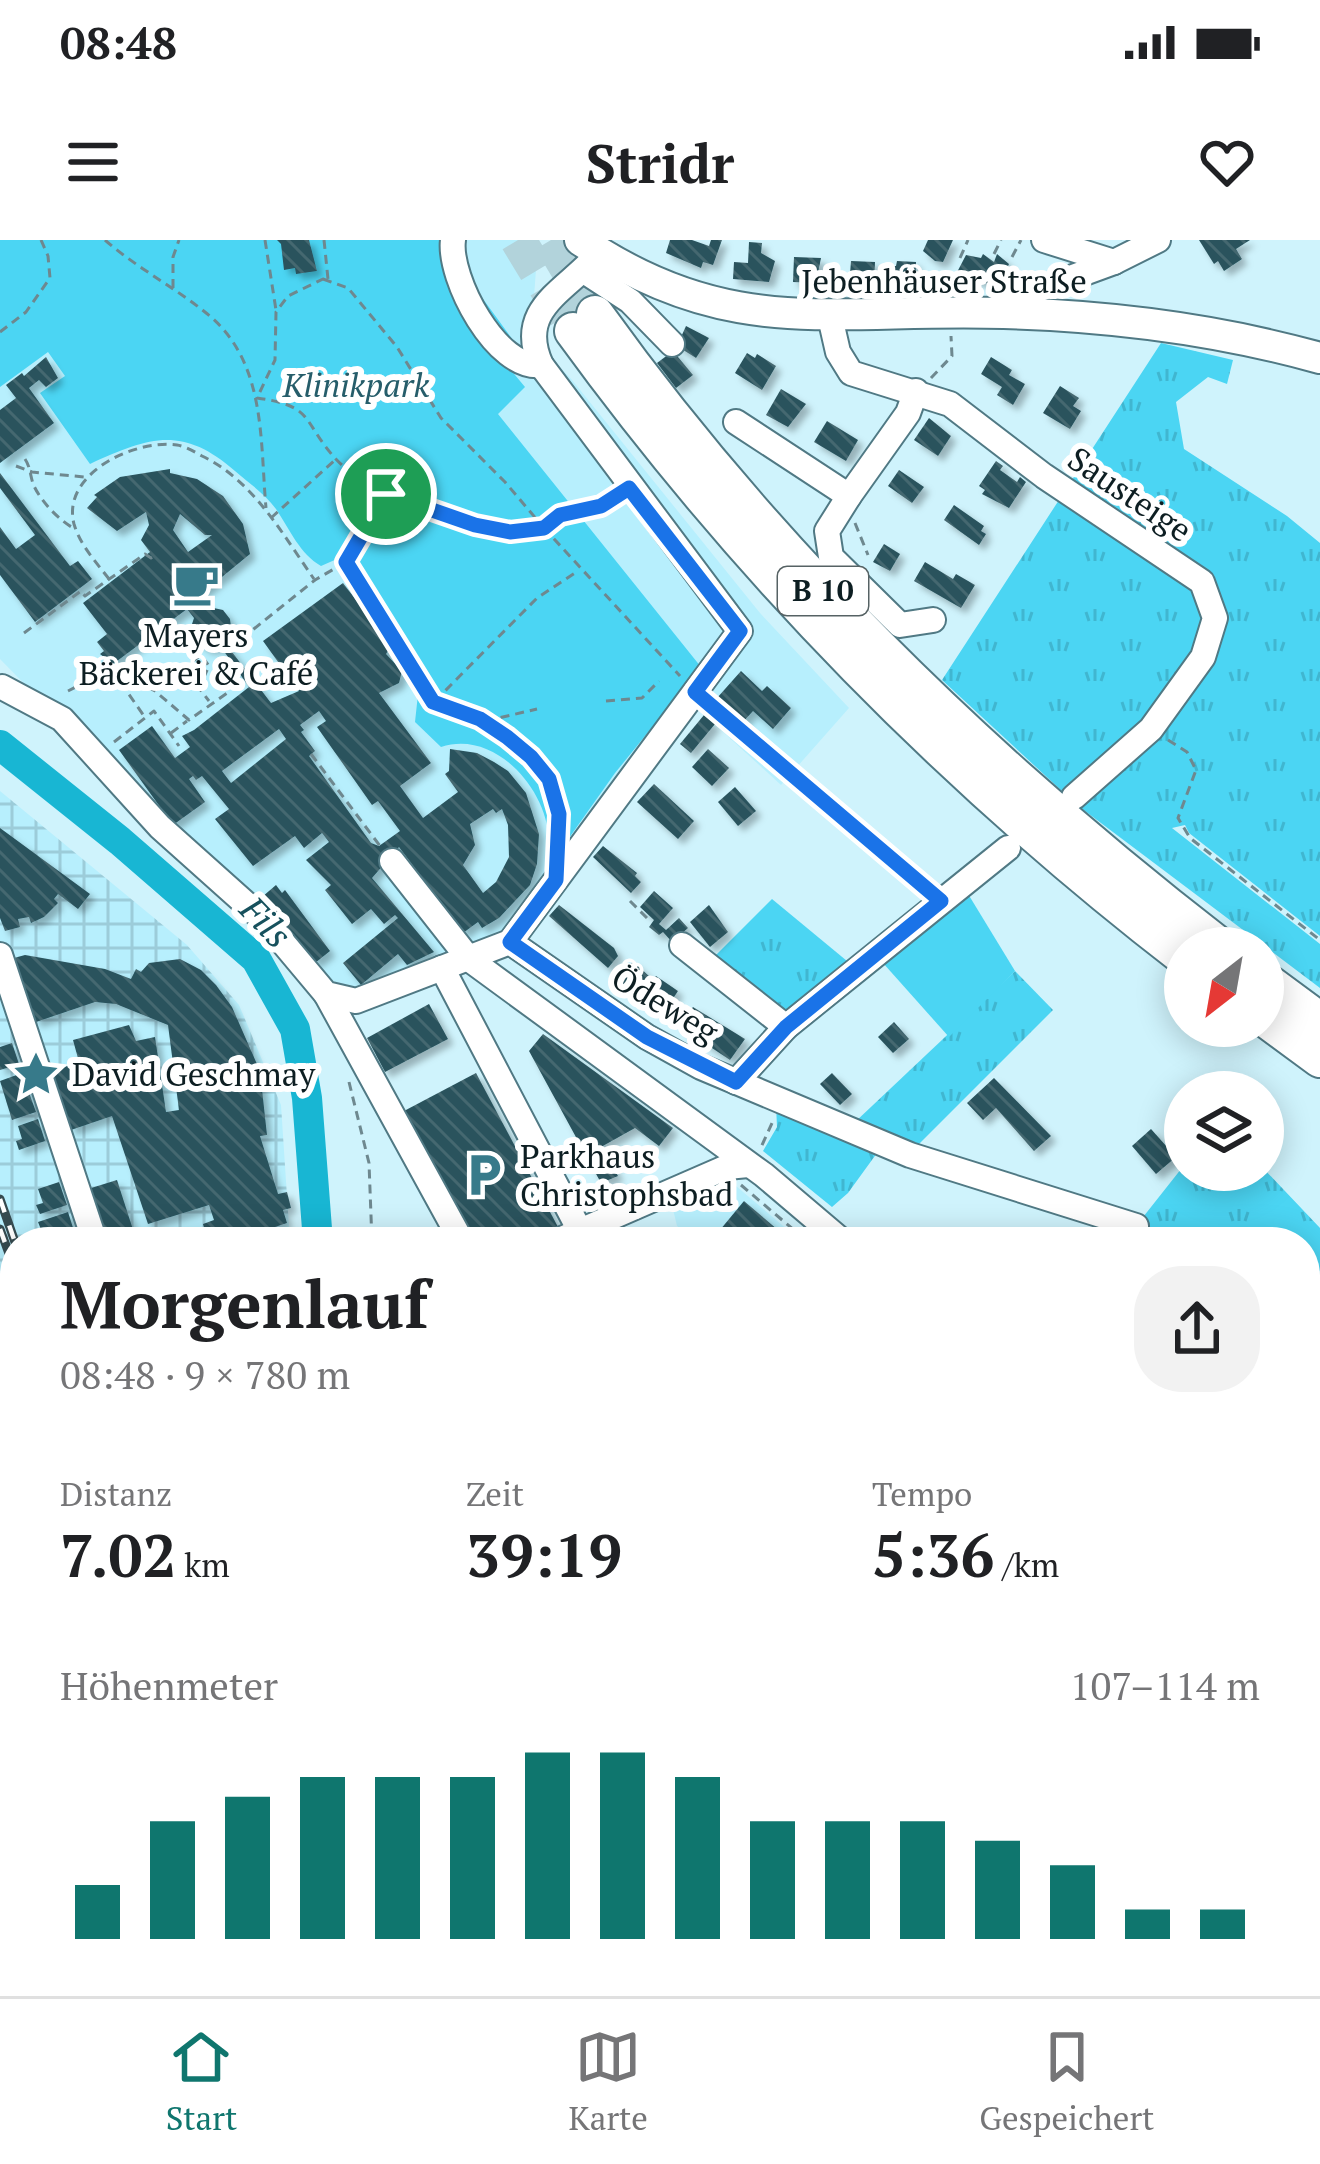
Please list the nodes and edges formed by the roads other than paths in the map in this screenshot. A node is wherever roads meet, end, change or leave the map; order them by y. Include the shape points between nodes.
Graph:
1 (453, 240) edge
2 (1045, 240) edge
3 (1159, 240) edge
4 (588, 255) edge
5 (1114, 262) junction
6 (1003, 313) junction
7 (830, 317) junction
8 (672, 344) dead end
9 (1320, 358) edge
10 (541, 365) junction
11 (916, 392) junction
12 (736, 422) dead end
13 (848, 498) junction
14 (933, 620) dead end
15 (1, 684) edge
16 (1074, 797) dead end
17 (1008, 848) dead end
18 (392, 862) road end
19 (1196, 927) edge
20 (1164, 941) edge
21 (510, 942) junction
22 (682, 945) dead end
23 (0, 955) edge
24 (469, 959) junction
25 (442, 968) junction
26 (318, 986) junction
27 (1284, 994) edge
28 (1320, 1021) edge
29 (786, 1027) junction
30 (1284, 1032) edge
31 (1320, 1059) edge
32 (736, 1082) junction
33 (740, 1171) junction
34 (1136, 1226) dead end
35 (90, 1227) edge
36 (455, 1227) edge
37 (569, 1227) edge
38 (588, 1227) edge
39 (821, 1227) edge

1 - 10 street via 454,266 486,330 529,367
2 - 5 street
3 - 5 street
4 - 7 main road, Jebenhäuser Straße via 696,298 779,316
4 - 8 street
4 - 10 street via 533,323
5 - 6 street via 1013,299
6 - 7 main road, Jebenhäuser Straße
6 - 9 main road, Jebenhäuser Straße via 1177,326
7 - 11 street, Sausteige via 851,373
10 - 21 street via 740,631
11 - 13 street
11 - 16 street, Sausteige via 950,404 1202,582 1215,618 1204,657 1151,729
12 - 13 street
13 - 14 street via 827,531 831,557 900,625
15 - 26 street via 62,719 160,827 264,920
17 - 29 street via 871,950
18 - 24 street
19 - 20 highway, B 10 via 1067,825 925,694 584,322 686,479 907,720
21 - 24 street
21 - 32 street, Ödeweg via 647,1037
22 - 29 street
23 - 35 street
24 - 25 street
24 - 33 street
25 - 26 street via 356,1001
25 - 37 street
26 - 36 street via 410,1128
27 - 28 highway
29 - 32 street
30 - 31 highway
32 - 34 street, Ödeweg via 910,1155
33 - 38 street via 727,1167
33 - 39 street

